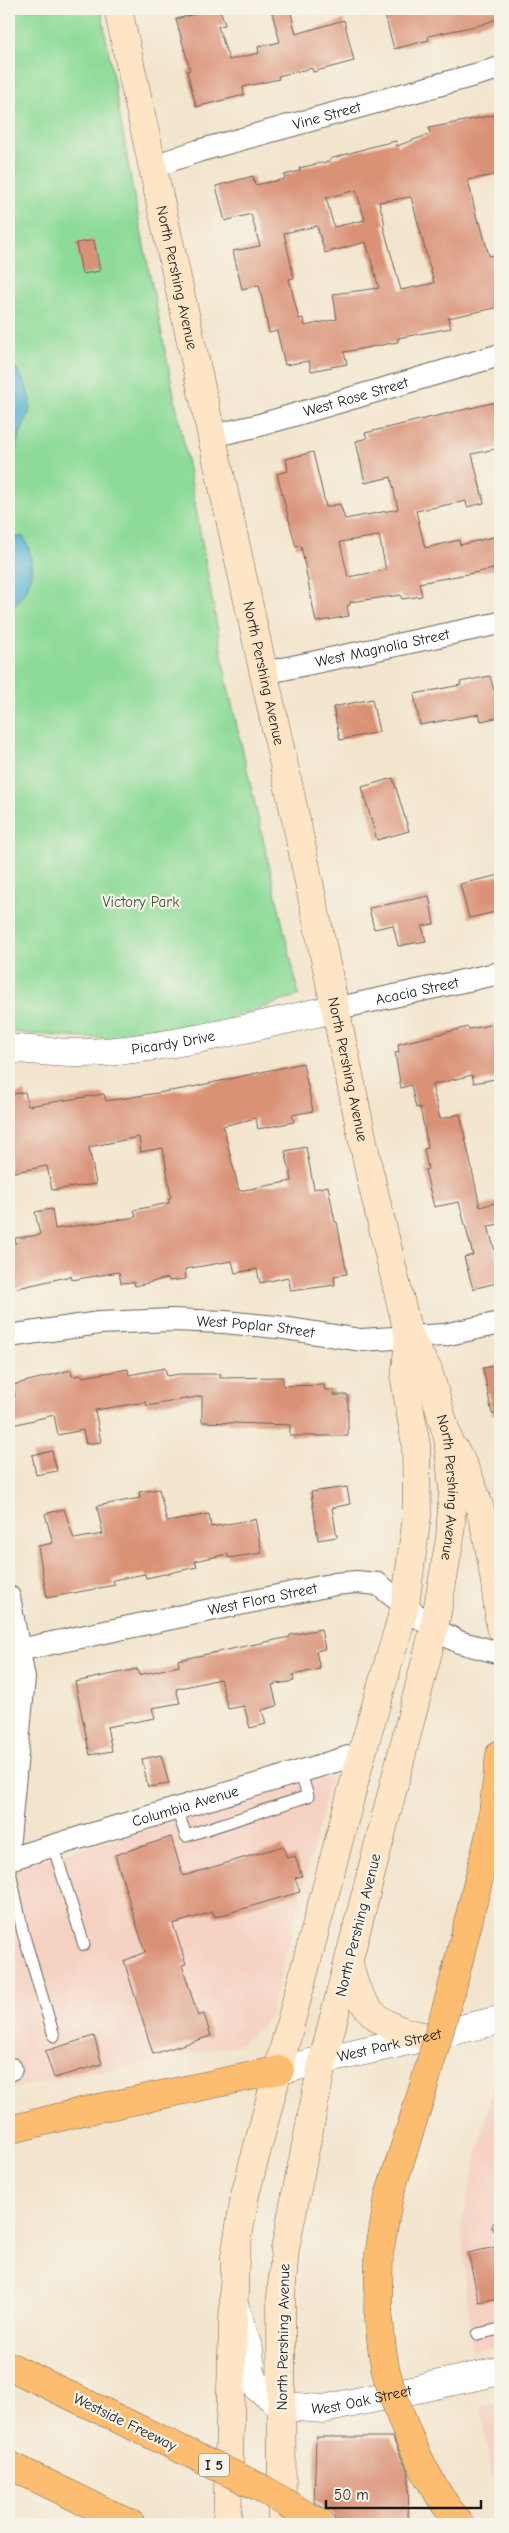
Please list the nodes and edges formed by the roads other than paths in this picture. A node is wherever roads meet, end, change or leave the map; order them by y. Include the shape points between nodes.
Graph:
1 (118, 9) edge
2 (500, 68) edge
3 (154, 166) junction
4 (500, 355) edge
5 (210, 436) junction
6 (500, 623) edge
7 (264, 674) junction
8 (500, 973) edge
9 (334, 1009) junction
10 (9, 1048) edge
11 (500, 1323) edge
12 (9, 1336) edge
13 (409, 1337) junction
14 (448, 1438) junction
15 (9, 1597) edge
16 (405, 1606) junction
17 (500, 1627) edge
18 (434, 1629) junction
19 (14, 1650) edge
20 (500, 1653) edge
21 (362, 1753) junction
22 (500, 1754) edge
23 (9, 1839) edge
24 (53, 1845) junction
25 (9, 1859) edge
26 (9, 1866) edge
27 (360, 1916) junction
28 (84, 1944) dead end
29 (348, 1961) junction
30 (500, 2020) edge
31 (54, 2036) dead end
32 (423, 2036) junction
33 (323, 2060) junction
34 (280, 2070) junction
35 (9, 2130) edge
36 (233, 2301) junction
37 (500, 2329) edge
38 (478, 2334) dead end
39 (9, 2366) edge
40 (500, 2371) edge
41 (282, 2406) junction
42 (9, 2465) edge
43 (130, 2524) edge
44 (227, 2524) edge
45 (282, 2524) edge
46 (320, 2524) edge
47 (461, 2524) edge

1 - 3 main road, North Pershing Avenue
2 - 3 street, Vine Street
3 - 5 main road, North Pershing Avenue
4 - 5 street, West Rose Street via 256,426
5 - 7 main road, North Pershing Avenue
6 - 7 street, West Magnolia Street
7 - 9 main road, North Pershing Avenue
8 - 9 street, Acacia Street
9 - 10 street, Picardy Drive via 174,1043 104,1052
9 - 13 main road, North Pershing Avenue
11 - 13 street, West Poplar Street via 444,1335
12 - 13 street, West Poplar Street via 99,1323 172,1320 259,1325 361,1340
13 - 14 main road, North Pershing Avenue via 428,1370
13 - 16 main road, North Pershing Avenue via 405,1380 416,1445 417,1516
14 - 17 main road via 469,1474 490,1550
14 - 18 main road, North Pershing Avenue via 453,1489 450,1538
15 - 19 street
16 - 18 street, West Flora Street
16 - 19 street, West Flora Street via 378,1584 335,1584
16 - 21 main road, North Pershing Avenue
18 - 20 street, West Flora Street via 459,1642
18 - 27 main road, North Pershing Avenue
19 - 23 street via 24,1678
21 - 24 street, Columbia Avenue
21 - 27 main road via 372,1771 373,1793 350,1887
21 - 34 main road, North Pershing Avenue
22 - 47 highway, bridge via 491,1829 452,1988 389,2196 379,2254 378,2310 387,2377 428,2475
24 - 25 street, Columbia Avenue
24 - 28 lane
26 - 31 lane via 22,1932
27 - 29 main road, North Pershing Avenue
29 - 32 main road via 360,1998 372,2013 386,2025 404,2033
29 - 33 main road, North Pershing Avenue
30 - 32 street, West Park Street
32 - 33 street, West Park Street
33 - 34 street, West Park Street
33 - 41 main road, North Pershing Avenue via 285,2249 281,2296
34 - 35 highway
34 - 36 main road, North Pershing Avenue via 245,2195 235,2256
36 - 41 street via 249,2350 251,2373 266,2396
36 - 44 main road, North Pershing Avenue
37 - 38 lane
39 - 46 highway, Westside Freeway / I 5, bridge via 263,2489
40 - 41 street, West Oak Street via 324,2409
41 - 45 main road, North Pershing Avenue
42 - 43 highway

